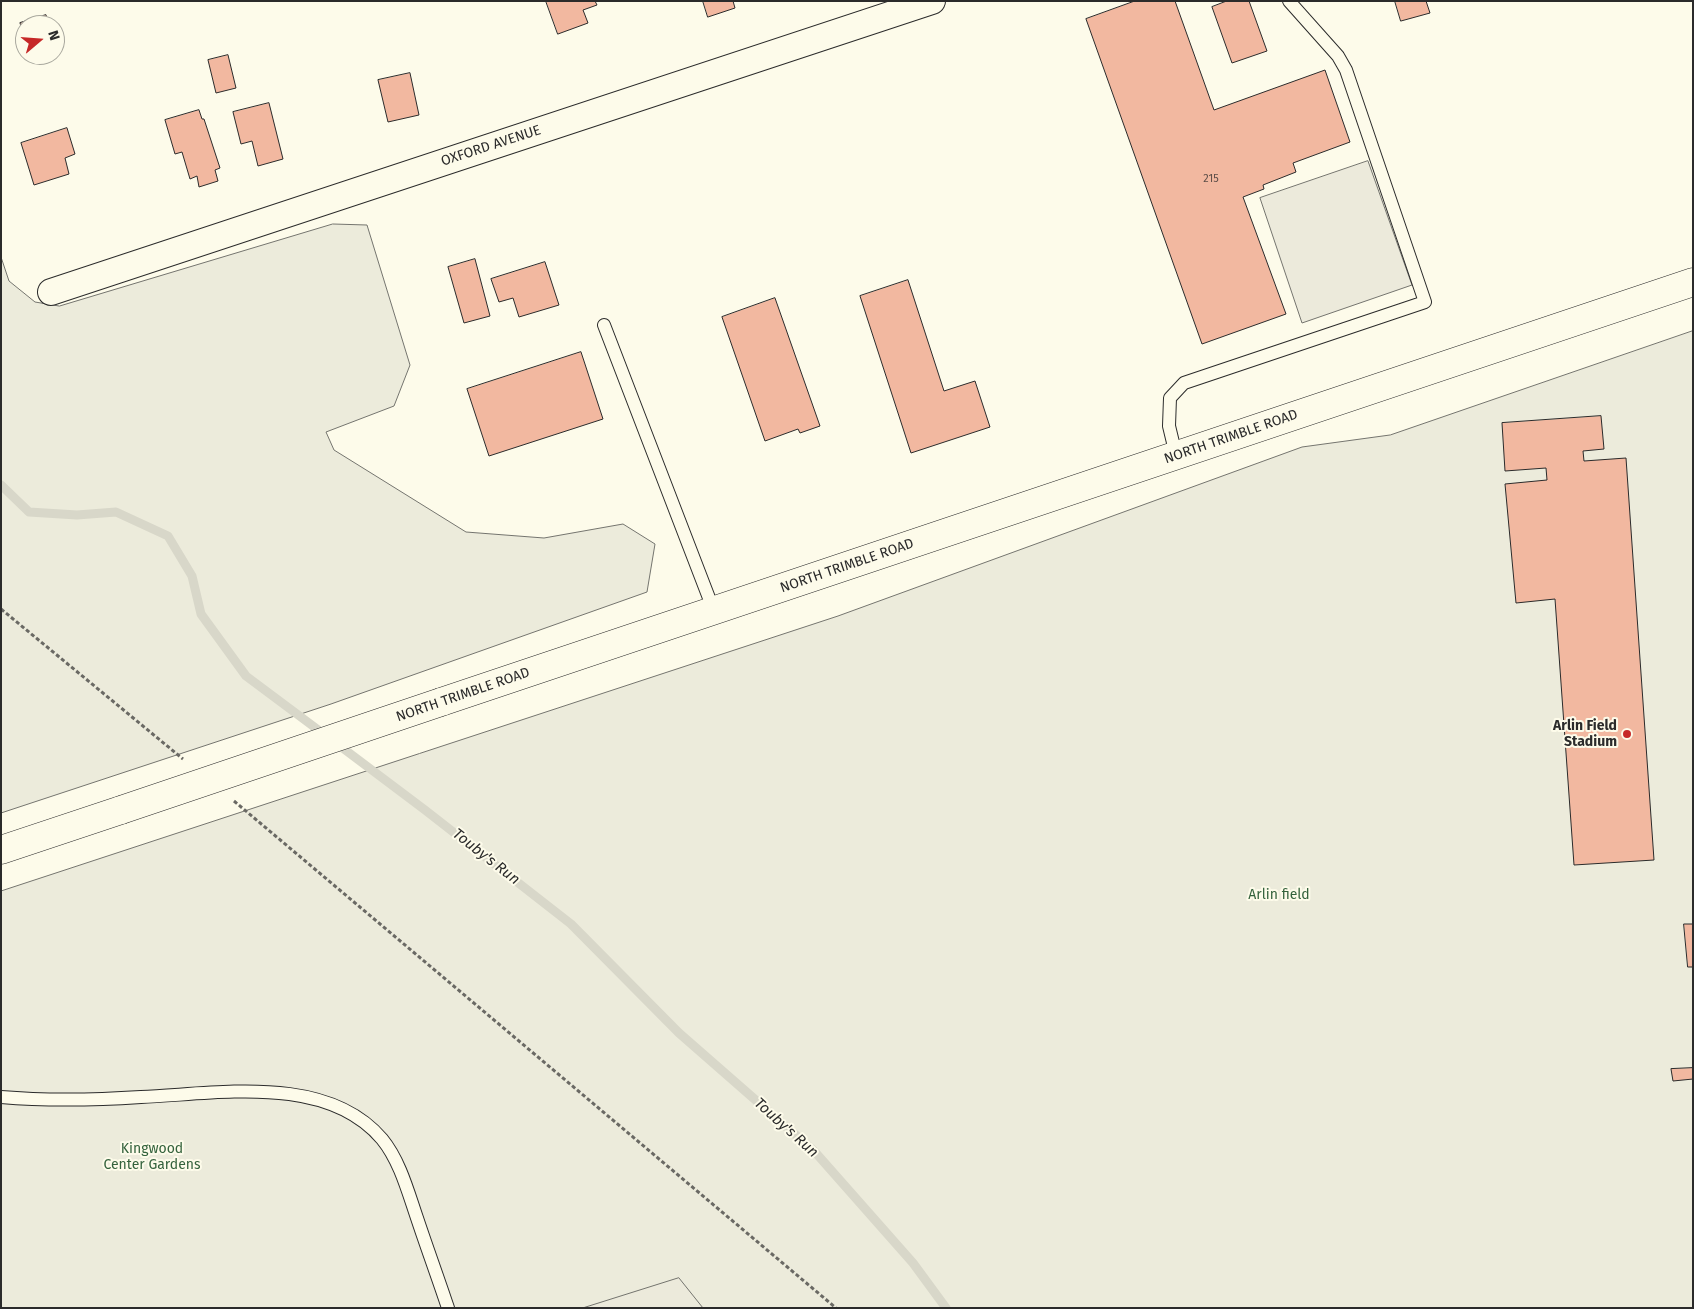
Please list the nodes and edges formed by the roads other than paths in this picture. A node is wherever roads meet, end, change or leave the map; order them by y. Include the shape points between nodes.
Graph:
1 (932, 1) edge
2 (1290, 1) edge
3 (1693, 282) edge
4 (51, 292) dead end
5 (604, 325) dead end
6 (1176, 456) junction
7 (714, 611) junction
8 (1, 850) edge
9 (1, 1098) edge
10 (448, 1308) edge

1 - 4 street, OXFORD AVENUE
2 - 6 lane via 1338,56 1346,70 1425,302 1184,382 1170,398 1168,417
3 - 6 main road, NORTH TRIMBLE ROAD
5 - 7 lane
6 - 7 main road, NORTH TRIMBLE ROAD
7 - 8 main road, NORTH TRIMBLE ROAD, bridge
9 - 10 lane via 90,1100 255,1092 308,1097 330,1103 369,1126 396,1163

